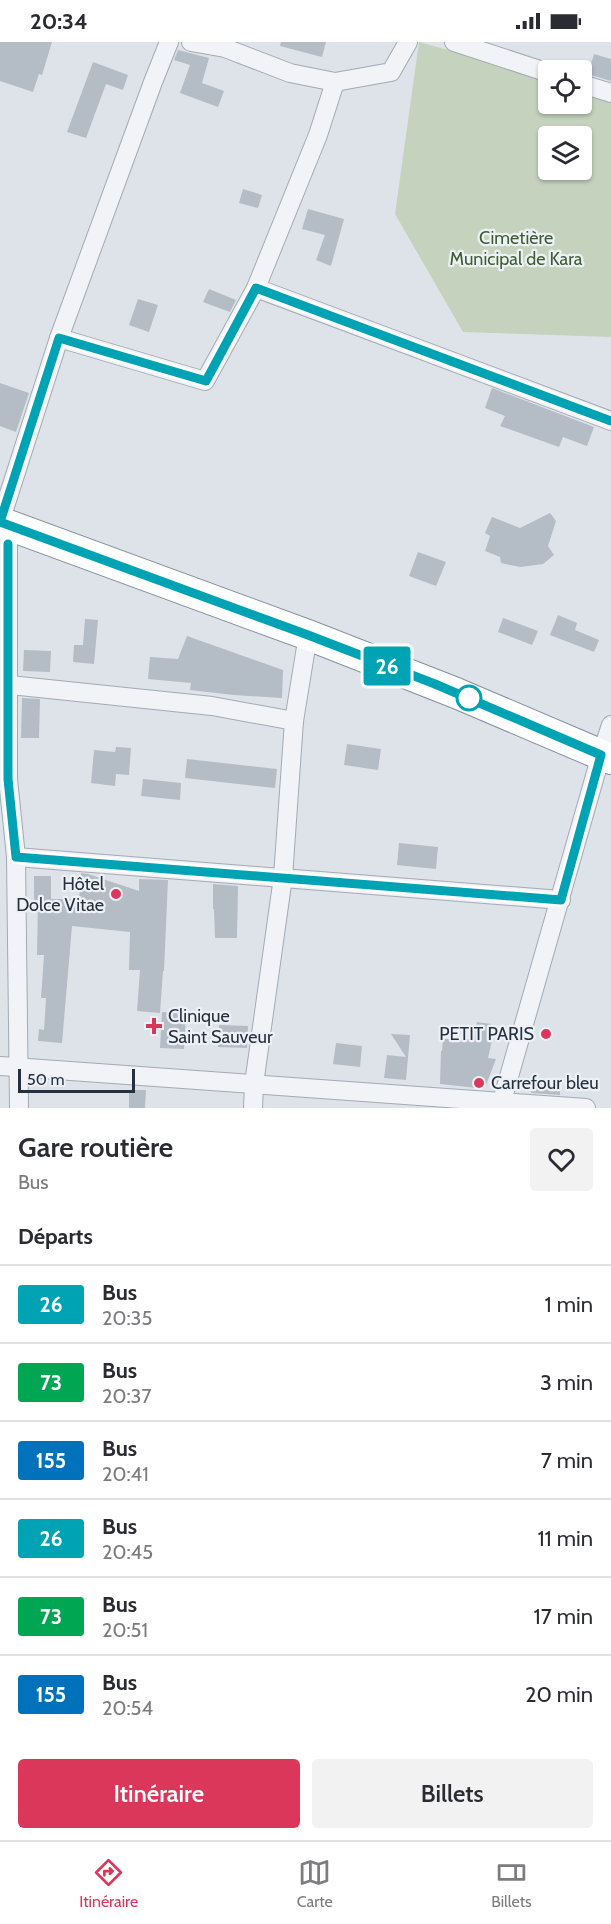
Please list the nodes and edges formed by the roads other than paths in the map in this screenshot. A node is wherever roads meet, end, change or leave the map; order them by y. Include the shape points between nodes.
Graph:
1 (169, 42) edge
2 (191, 42) edge
3 (408, 42) edge
4 (454, 42) edge
5 (538, 69) edge
6 (334, 82) junction
7 (592, 87) edge
8 (611, 93) edge
9 (256, 288) junction
10 (59, 338) junction
11 (611, 421) edge
12 (3, 523) edge
13 (308, 635) junction
14 (4, 684) edge
15 (294, 721) junction
16 (611, 725) edge
17 (606, 757) edge
18 (16, 857) junction
19 (283, 877) junction
20 (561, 900) junction
21 (9, 1066) edge
22 (254, 1084) junction
23 (501, 1105) edge
24 (19, 1108) edge
25 (253, 1108) edge
26 (585, 1108) edge

1 - 10 street
2 - 6 street via 225,48 290,73
3 - 6 street via 391,72
4 - 5 street
6 - 9 street via 318,135
7 - 8 street
9 - 10 street via 206,381
9 - 11 street
10 - 12 street
12 - 13 highway
12 - 14 street
13 - 15 street
13 - 17 highway
14 - 15 street via 212,706
14 - 18 street
15 - 19 street
16 - 17 street
17 - 20 street
18 - 19 street
18 - 21 street
19 - 20 street
19 - 22 street
20 - 23 street
21 - 22 street
21 - 24 street
22 - 23 street
22 - 25 street
23 - 26 street

